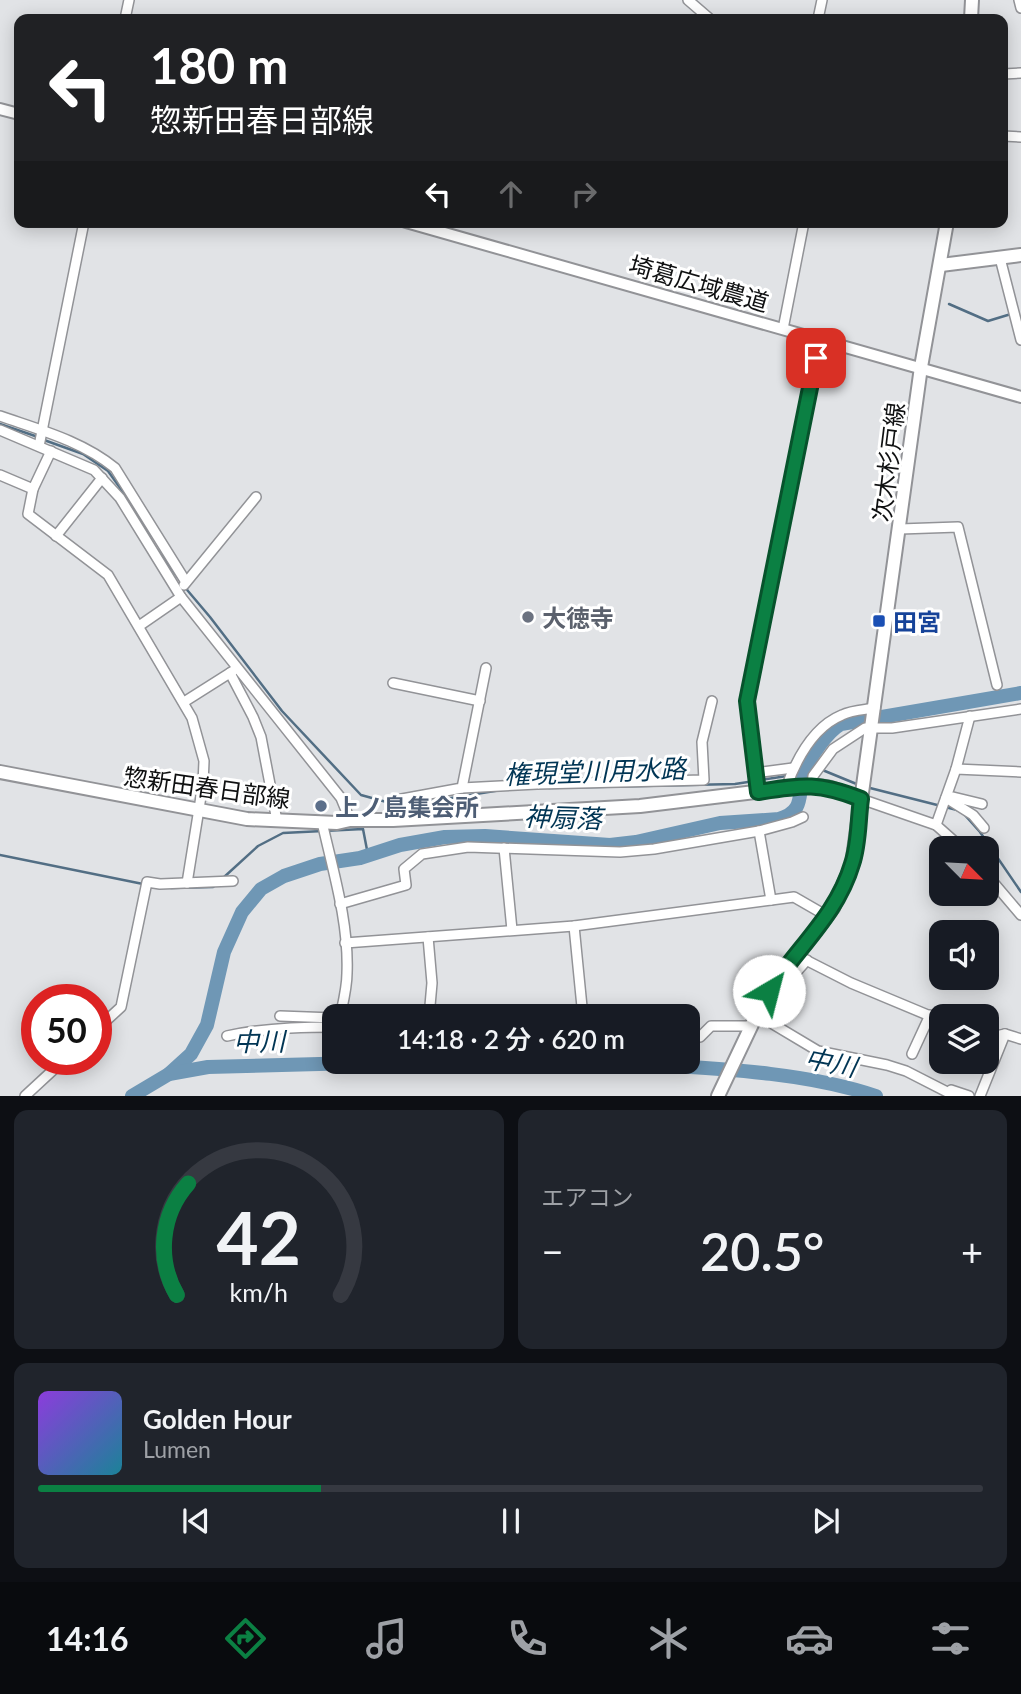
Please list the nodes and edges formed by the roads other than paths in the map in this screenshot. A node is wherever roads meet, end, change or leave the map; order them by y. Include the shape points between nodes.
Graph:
1 (688, 0) edge
2 (1019, 0) edge
3 (1021, 8) edge
4 (704, 14) edge
5 (83, 228) edge
6 (427, 228) edge
7 (803, 228) edge
8 (946, 228) edge
9 (1021, 255) edge
10 (1000, 258) junction
11 (940, 265) junction
12 (783, 329) junction
13 (819, 339) junction
14 (1021, 340) edge
15 (921, 368) junction
16 (1021, 397) edge
17 (0, 416) edge
18 (0, 429) edge
19 (42, 431) junction
20 (39, 446) junction
21 (51, 451) junction
22 (103, 458) junction
23 (94, 470) junction
24 (0, 475) edge
25 (102, 478) junction
26 (33, 489) junction
27 (256, 497) dead end
28 (901, 529) junction
29 (56, 536) junction
30 (186, 582) junction
31 (179, 594) junction
32 (139, 626) junction
33 (486, 668) dead end
34 (234, 671) junction
35 (393, 683) dead end
36 (997, 685) dead end
37 (480, 701) junction
38 (712, 701) dead end
39 (184, 702) junction
40 (875, 708) junction
41 (1021, 709) edge
42 (970, 716) junction
43 (872, 728) junction
44 (793, 768) junction
45 (956, 769) junction
46 (0, 772) edge
47 (1021, 772) edge
48 (755, 773) junction
49 (812, 785) junction
50 (786, 788) junction
51 (462, 789) junction
52 (758, 792) junction
53 (946, 798) junction
54 (861, 799) junction
55 (982, 804) dead end
56 (200, 812) junction
57 (803, 817) dead end
58 (350, 820) junction
59 (393, 820) junction
60 (277, 821) junction
61 (322, 822) junction
62 (936, 825) junction
63 (984, 828) dead end
64 (759, 831) junction
65 (948, 836) edge
66 (505, 848) junction
67 (233, 881) dead end
68 (187, 883) junction
69 (999, 889) edge
70 (771, 900) junction
71 (340, 904) junction
72 (1021, 915) edge
73 (827, 916) junction
74 (574, 926) junction
75 (512, 930) junction
76 (428, 937) junction
77 (345, 943) junction
78 (801, 957) junction
79 (342, 1004) edge
80 (430, 1004) edge
81 (582, 1004) edge
82 (112, 1015) edge
83 (929, 1015) edge
84 (280, 1016) dead end
85 (929, 1017) edge
86 (322, 1018) edge
87 (755, 1023) junction
88 (322, 1027) edge
89 (1005, 1034) junction
90 (999, 1035) edge
91 (227, 1036) dead end
92 (700, 1037) edge
93 (1021, 1039) edge
94 (912, 1054) dead end
95 (48, 1075) edge
96 (942, 1088) junction
97 (720, 1091) edge
98 (25, 1096) edge
99 (955, 1096) edge
100 (969, 1096) edge
101 (980, 1096) edge

1 - 4 street
2 - 3 street
5 - 19 street
6 - 12 street, 埼葛広域農道
7 - 12 street
8 - 11 main road, 次木杉戸線
9 - 10 main road
10 - 11 main road
10 - 14 street
11 - 15 main road, 次木杉戸線
12 - 13 street, 埼葛広域農道
13 - 15 street, 埼葛広域農道
13 - 48 street via 747,701
15 - 16 street, 埼葛広域農道
15 - 28 main road, 次木杉戸線
17 - 19 street
18 - 20 street
19 - 20 street
19 - 22 street
20 - 21 street
21 - 23 street
21 - 26 street
22 - 23 street
22 - 30 street via 123,479
23 - 25 street
24 - 26 street
25 - 29 street
25 - 31 street via 120,498
26 - 29 street via 28,514
27 - 30 street
28 - 36 street via 958,527
28 - 40 main road, 次木杉戸線
29 - 32 street via 108,575
30 - 31 street
31 - 32 street
31 - 34 street
32 - 39 street
33 - 37 street
34 - 39 street
34 - 58 street via 341,798
34 - 60 street via 261,737
35 - 37 street
37 - 51 street
38 - 51 street via 702,742 704,780
39 - 56 street via 204,761
40 - 43 main road, 次木杉戸線
40 - 44 street via 832,720
41 - 42 street
42 - 43 street
42 - 45 street
43 - 49 street via 856,732 833,749 813,776
43 - 54 main road
44 - 48 street
44 - 50 street
45 - 47 street
45 - 53 street
46 - 56 main road, 惣新田春日部線
48 - 52 street
49 - 50 main road, 惣新田春日部線
49 - 54 main road
50 - 52 main road, 惣新田春日部線
51 - 59 street via 391,802
52 - 59 main road, 惣新田春日部線 via 640,806
53 - 55 street
53 - 62 street
53 - 63 street
54 - 62 street
54 - 73 main road via 852,865
56 - 60 main road, 惣新田春日部線
56 - 68 street
57 - 64 street
58 - 59 main road, 惣新田春日部線
58 - 61 main road, 惣新田春日部線
60 - 61 main road, 惣新田春日部線
61 - 71 street
62 - 65 street
64 - 66 street via 620,852
64 - 70 street
66 - 71 street via 468,847 422,855 404,869 406,885
66 - 75 street
67 - 68 street
68 - 82 street via 147,882 121,1007
69 - 72 street
70 - 73 street via 794,897
70 - 74 street
71 - 77 street
73 - 78 main road
74 - 75 street
74 - 81 street
75 - 76 street
76 - 77 street
76 - 80 street
77 - 79 street
78 - 83 street
78 - 87 main road via 773,985
78 - 87 street via 786,999
84 - 86 street
85 - 94 street
87 - 92 street via 711,1026
87 - 96 street via 818,1051 887,1065
87 - 97 main road
88 - 91 street
89 - 90 street
89 - 93 street
89 - 101 street
95 - 98 street
96 - 99 street
96 - 100 street

